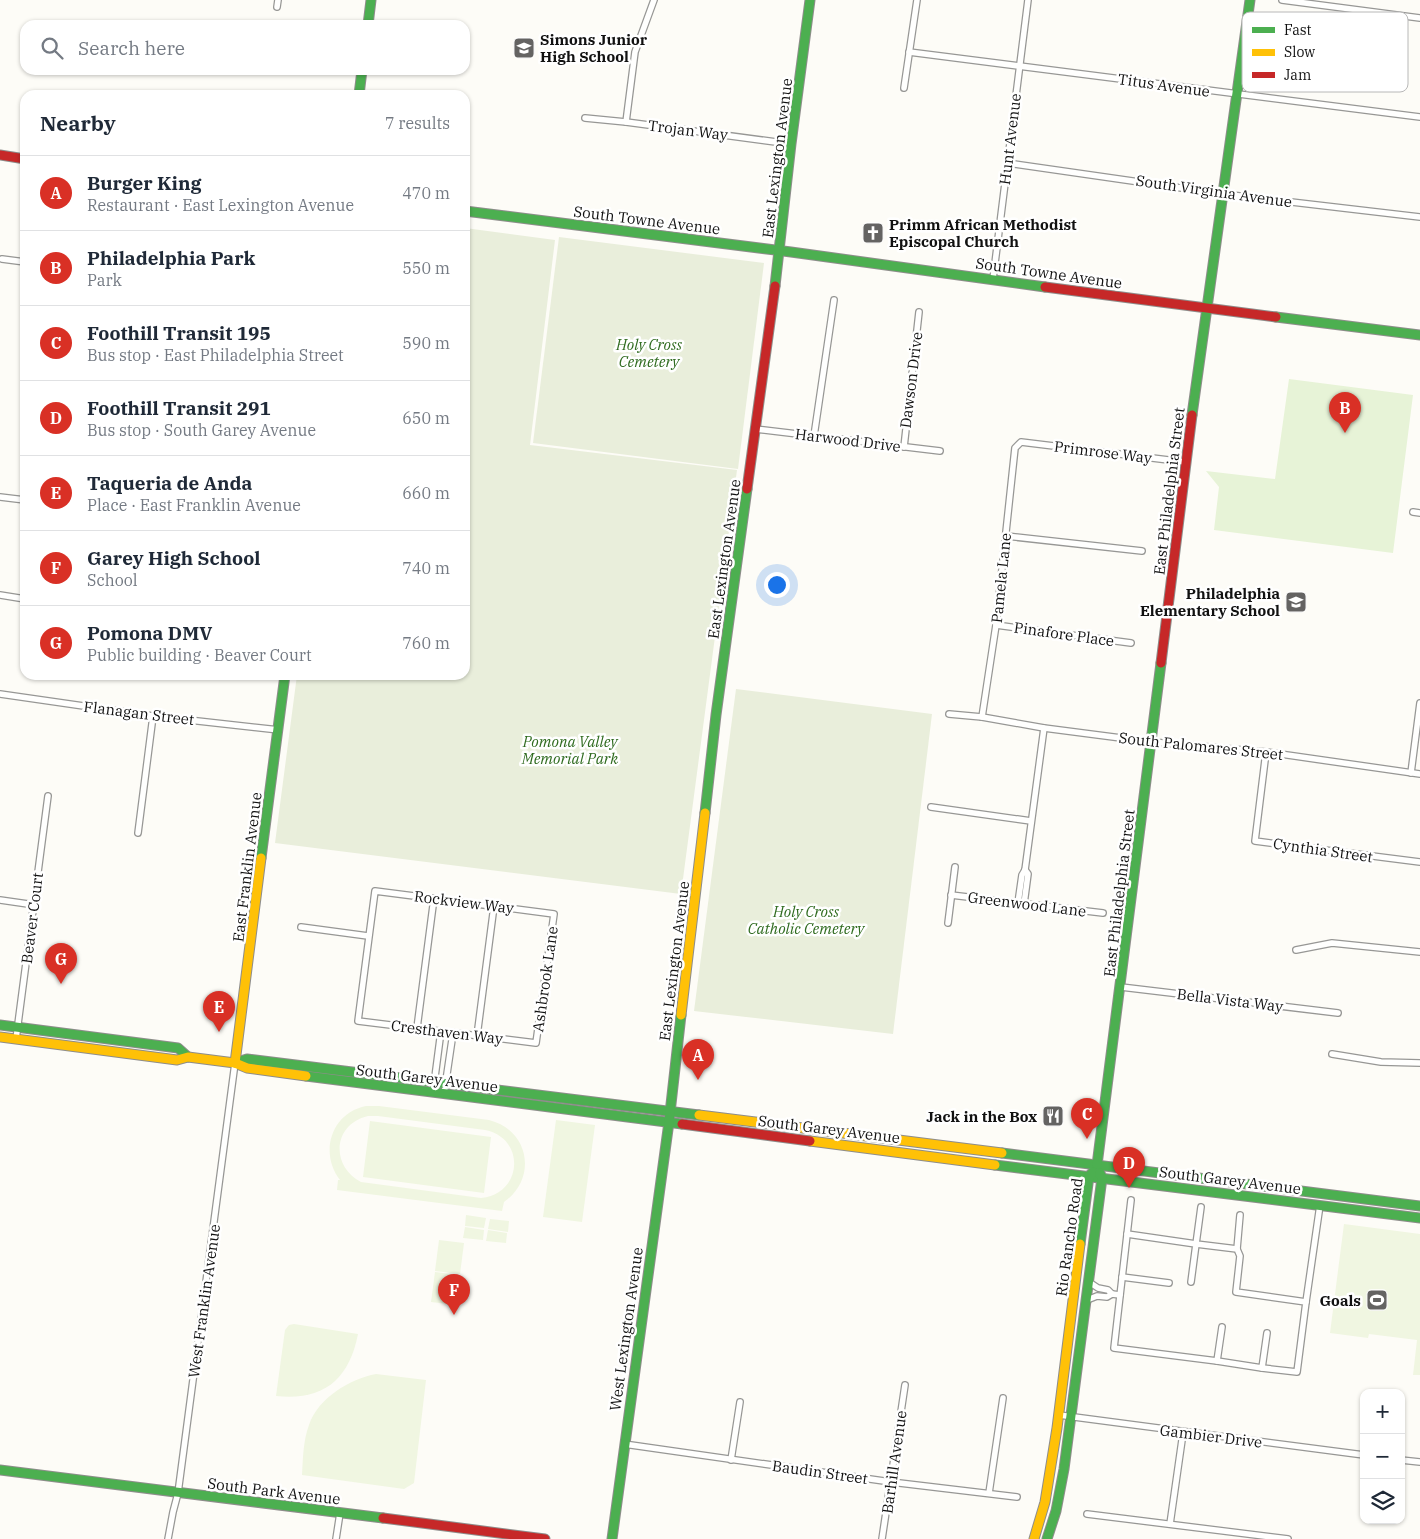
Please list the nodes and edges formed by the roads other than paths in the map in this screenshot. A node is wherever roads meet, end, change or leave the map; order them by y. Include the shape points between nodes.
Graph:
1 (278, 0) edge
2 (371, 0) edge
3 (654, 0) edge
4 (810, 0) edge
5 (917, 0) edge
6 (1028, 0) edge
7 (1282, 0) edge
8 (277, 7) dead end
9 (1374, 12) edge
10 (369, 20) edge
11 (909, 52) junction
12 (1242, 54) edge
13 (1019, 66) junction
14 (361, 75) edge
15 (904, 88) dead end
16 (360, 90) edge
17 (1236, 94) junction
18 (1420, 117) edge
19 (585, 118) dead end
20 (626, 122) junction
21 (791, 144) junction
22 (0, 155) edge
23 (20, 157) edge
24 (1008, 163) junction
25 (1223, 194) junction
26 (470, 212) edge
27 (1420, 217) edge
28 (780, 250) junction
29 (2, 259) dead end
30 (20, 261) edge
31 (993, 279) junction
32 (834, 300) dead end
33 (1207, 309) junction
34 (919, 312) dead end
35 (1420, 335) edge
36 (756, 429) junction
37 (814, 436) junction
38 (1021, 442) joint
39 (904, 447) junction
40 (940, 451) dead end
41 (1185, 462) junction
42 (0, 497) edge
43 (20, 499) edge
44 (1413, 512) dead end
45 (1420, 513) edge
46 (1006, 536) junction
47 (1142, 551) dead end
48 (0, 595) edge
49 (20, 598) edge
50 (996, 625) junction
51 (1131, 643) dead end
52 (284, 680) edge
53 (0, 694) edge
54 (1420, 703) edge
55 (949, 714) dead end
56 (153, 716) junction
57 (982, 717) junction
58 (1044, 728) junction
59 (279, 730) junction
60 (1152, 742) junction
61 (1266, 752) junction
62 (1411, 773) junction
63 (1420, 774) edge
64 (48, 796) dead end
65 (931, 807) dead end
66 (1031, 821) junction
67 (138, 833) dead end
68 (1420, 862) edge
69 (955, 867) dead end
70 (951, 895) junction
71 (434, 898) junction
72 (0, 900) edge
73 (34, 904) junction
74 (1021, 904) junction
75 (494, 906) junction
76 (1103, 913) dead end
77 (554, 914) joint
78 (948, 923) dead end
79 (301, 927) dead end
80 (368, 936) junction
81 (1296, 950) dead end
82 (1420, 952) edge
83 (1121, 987) junction
84 (1338, 1013) dead end
85 (0, 1025) edge
86 (18, 1027) junction
87 (416, 1028) junction
88 (441, 1032) junction
89 (453, 1033) junction
90 (477, 1036) junction
91 (0, 1037) edge
92 (16, 1039) junction
93 (536, 1043) joint
94 (1332, 1054) dead end
95 (188, 1057) junction
96 (235, 1063) junction
97 (1420, 1064) edge
98 (434, 1081) junction
99 (446, 1082) junction
100 (433, 1092) junction
101 (444, 1094) junction
102 (670, 1111) junction
103 (669, 1122) junction
104 (944, 1146) junction
105 (942, 1158) junction
106 (1097, 1165) junction
107 (1089, 1176) junction
108 (1102, 1178) junction
109 (1320, 1194) junction
110 (1343, 1197) junction
111 (1131, 1200) dead end
112 (1300, 1203) junction
113 (1320, 1206) junction
114 (1420, 1206) edge
115 (1201, 1208) dead end
116 (1240, 1215) dead end
117 (1420, 1218) edge
118 (1127, 1234) junction
119 (1196, 1244) junction
120 (1237, 1249) junction
121 (1122, 1277) junction
122 (1089, 1282) junction
123 (1191, 1282) dead end
124 (1169, 1283) dead end
125 (1076, 1285) junction
126 (1112, 1294) junction
127 (1120, 1295) junction
128 (1087, 1300) junction
129 (1306, 1302) junction
130 (1084, 1323) junction
131 (1222, 1327) dead end
132 (1267, 1333) dead end
133 (1217, 1362) junction
134 (1262, 1368) junction
135 (1065, 1369) junction
136 (1078, 1370) junction
137 (905, 1385) dead end
138 (1002, 1398) dead end
139 (740, 1402) dead end
140 (1059, 1415) junction
141 (1071, 1417) junction
142 (1184, 1432) junction
143 (624, 1444) junction
144 (1360, 1454) edge
145 (731, 1460) junction
146 (1405, 1460) edge
147 (1420, 1462) edge
148 (0, 1470) edge
149 (891, 1482) junction
150 (178, 1493) junction
151 (989, 1493) junction
152 (1016, 1497) dead end
153 (340, 1513) junction
154 (1087, 1514) dead end
155 (1170, 1524) junction
156 (507, 1537) edge
157 (168, 1539) edge
158 (336, 1539) edge
159 (544, 1539) edge
160 (612, 1539) edge
161 (882, 1539) edge
162 (1034, 1539) edge
163 (1047, 1539) edge
164 (1288, 1539) edge

1 - 8 street
2 - 10 street
3 - 20 street via 635,52
4 - 21 street, East Lexington Avenue
5 - 11 street
6 - 13 street, Hunt Avenue
7 - 9 street
11 - 13 street, Titus Avenue
11 - 15 street
12 - 17 street, East Philadelphia Street
13 - 17 street, Titus Avenue
13 - 24 street, Hunt Avenue
14 - 16 street
17 - 18 street, Titus Avenue
17 - 25 street, East Philadelphia Street
19 - 20 street, Trojan Way
20 - 21 street, Trojan Way
21 - 28 street, East Lexington Avenue
22 - 23 street
24 - 25 street, South Virginia Avenue
24 - 31 street, Hunt Avenue
25 - 27 street, South Virginia Avenue
25 - 33 street, East Philadelphia Street
26 - 28 street, South Towne Avenue
28 - 31 street, South Towne Avenue
28 - 36 street, East Lexington Avenue
29 - 30 street
31 - 33 street, South Towne Avenue
32 - 37 street
33 - 35 street, South Towne Avenue
33 - 41 street, East Philadelphia Street
34 - 39 street, Dawson Drive
36 - 37 street, Harwood Drive
36 - 102 street, East Lexington Avenue via 716,715
37 - 39 street, Harwood Drive
38 - 41 street, Primrose Way
38 - 46 street, Pamela Lane via 1015,448
39 - 40 street, Harwood Drive
41 - 60 street, East Philadelphia Street
42 - 43 street
44 - 45 street
46 - 47 street
46 - 50 street, Pamela Lane
48 - 49 street
50 - 51 street, Pinafore Place
50 - 57 street, Pamela Lane
52 - 59 street, East Franklin Avenue
53 - 56 street, Flanagan Street
54 - 62 street
55 - 57 street, South Palomares Street
56 - 59 street, Flanagan Street
56 - 67 street
57 - 58 street, South Palomares Street
58 - 60 street, South Palomares Street
58 - 66 street
59 - 96 street, East Franklin Avenue
60 - 61 street, South Palomares Street
60 - 83 street, East Philadelphia Street
61 - 62 street, South Palomares Street
61 - 68 street, Cynthia Street via 1255,841
62 - 63 street, South Palomares Street
64 - 73 street, Beaver Court
65 - 66 street
66 - 74 street via 1025,870 1028,874
69 - 70 street
70 - 74 street, Greenwood Lane
70 - 78 street
71 - 75 street, Rockview Way
71 - 80 street, Rockview Way via 375,891
71 - 87 street
72 - 73 street
73 - 86 street, Beaver Court
74 - 76 street, Greenwood Lane
75 - 77 street, Rockview Way
75 - 90 street
77 - 93 street, Ashbrook Lane
79 - 80 street
80 - 87 street, Cresthaven Way via 358,1021
81 - 82 street via 1332,943
83 - 84 street, Bella Vista Way
83 - 106 street, East Philadelphia Street
85 - 86 street, South Garey Avenue
86 - 92 street, Beaver Court
86 - 95 street, South Garey Avenue via 178,1048
87 - 88 street, Cresthaven Way
88 - 89 street, Cresthaven Way
88 - 98 street
89 - 90 street, Cresthaven Way
89 - 99 street
90 - 93 street, Cresthaven Way
91 - 92 street, South Garey Avenue
92 - 95 street, South Garey Avenue via 177,1060
94 - 97 street
95 - 96 street, South Garey Avenue
96 - 98 street, South Garey Avenue via 247,1059
96 - 100 street, South Garey Avenue via 286,1074
96 - 150 street, West Franklin Avenue
98 - 99 street, South Garey Avenue
98 - 100 street
99 - 101 street
99 - 102 street, South Garey Avenue
100 - 101 street, South Garey Avenue
101 - 103 street, South Garey Avenue
102 - 103 street, East Lexington Avenue
102 - 104 street, South Garey Avenue
103 - 105 street, South Garey Avenue
103 - 143 street, West Lexington Avenue
104 - 105 street
104 - 106 street, South Garey Avenue
105 - 107 street, South Garey Avenue
106 - 107 street, Rio Rancho Road
106 - 108 street, Rio Rancho Road
106 - 109 street, South Garey Avenue
107 - 108 street, South Garey Avenue
107 - 125 street, Rio Rancho Road
108 - 112 street, South Garey Avenue
108 - 122 street, Rio Rancho Road
109 - 110 street, South Garey Avenue
109 - 112 street via 1311,1201
110 - 113 street
110 - 114 street, South Garey Avenue
111 - 118 street
112 - 113 street, South Garey Avenue
113 - 117 street, South Garey Avenue
113 - 129 street
115 - 119 street
116 - 120 street
118 - 119 street
118 - 121 street
119 - 120 street
119 - 123 street
120 - 129 street via 1240,1256 1236,1292
121 - 124 street
121 - 127 street
122 - 126 street
122 - 128 street, Rio Rancho Road
125 - 130 street via 1082,1295 1080,1311
125 - 135 street, Rio Rancho Road
126 - 127 street
126 - 128 street
127 - 133 street via 1114,1348
128 - 130 street, Rio Rancho Road
129 - 134 street via 1297,1372
130 - 136 street, Rio Rancho Road
131 - 133 street
132 - 134 street
133 - 134 street
135 - 136 street
135 - 140 street, Rio Rancho Road
136 - 141 street, Rio Rancho Road
137 - 149 street, Barhill Avenue
138 - 151 street
139 - 145 street
140 - 141 street, Gambier Drive
140 - 162 street, Rio Rancho Road via 1045,1502
141 - 142 street, Gambier Drive
141 - 163 street, Rio Rancho Road via 1056,1511
142 - 144 street, Gambier Drive
142 - 155 street
143 - 145 street, Baudin Street
143 - 160 street, West Lexington Avenue
145 - 149 street, Baudin Street
146 - 147 street
148 - 150 street, South Park Avenue
149 - 151 street, Baudin Street
149 - 161 street, Barhill Avenue
150 - 153 street, South Park Avenue
150 - 157 street, West Franklin Avenue
151 - 152 street, Baudin Street
153 - 156 street, South Park Avenue
153 - 158 street
154 - 155 street
155 - 164 street
156 - 159 street, South Park Avenue

